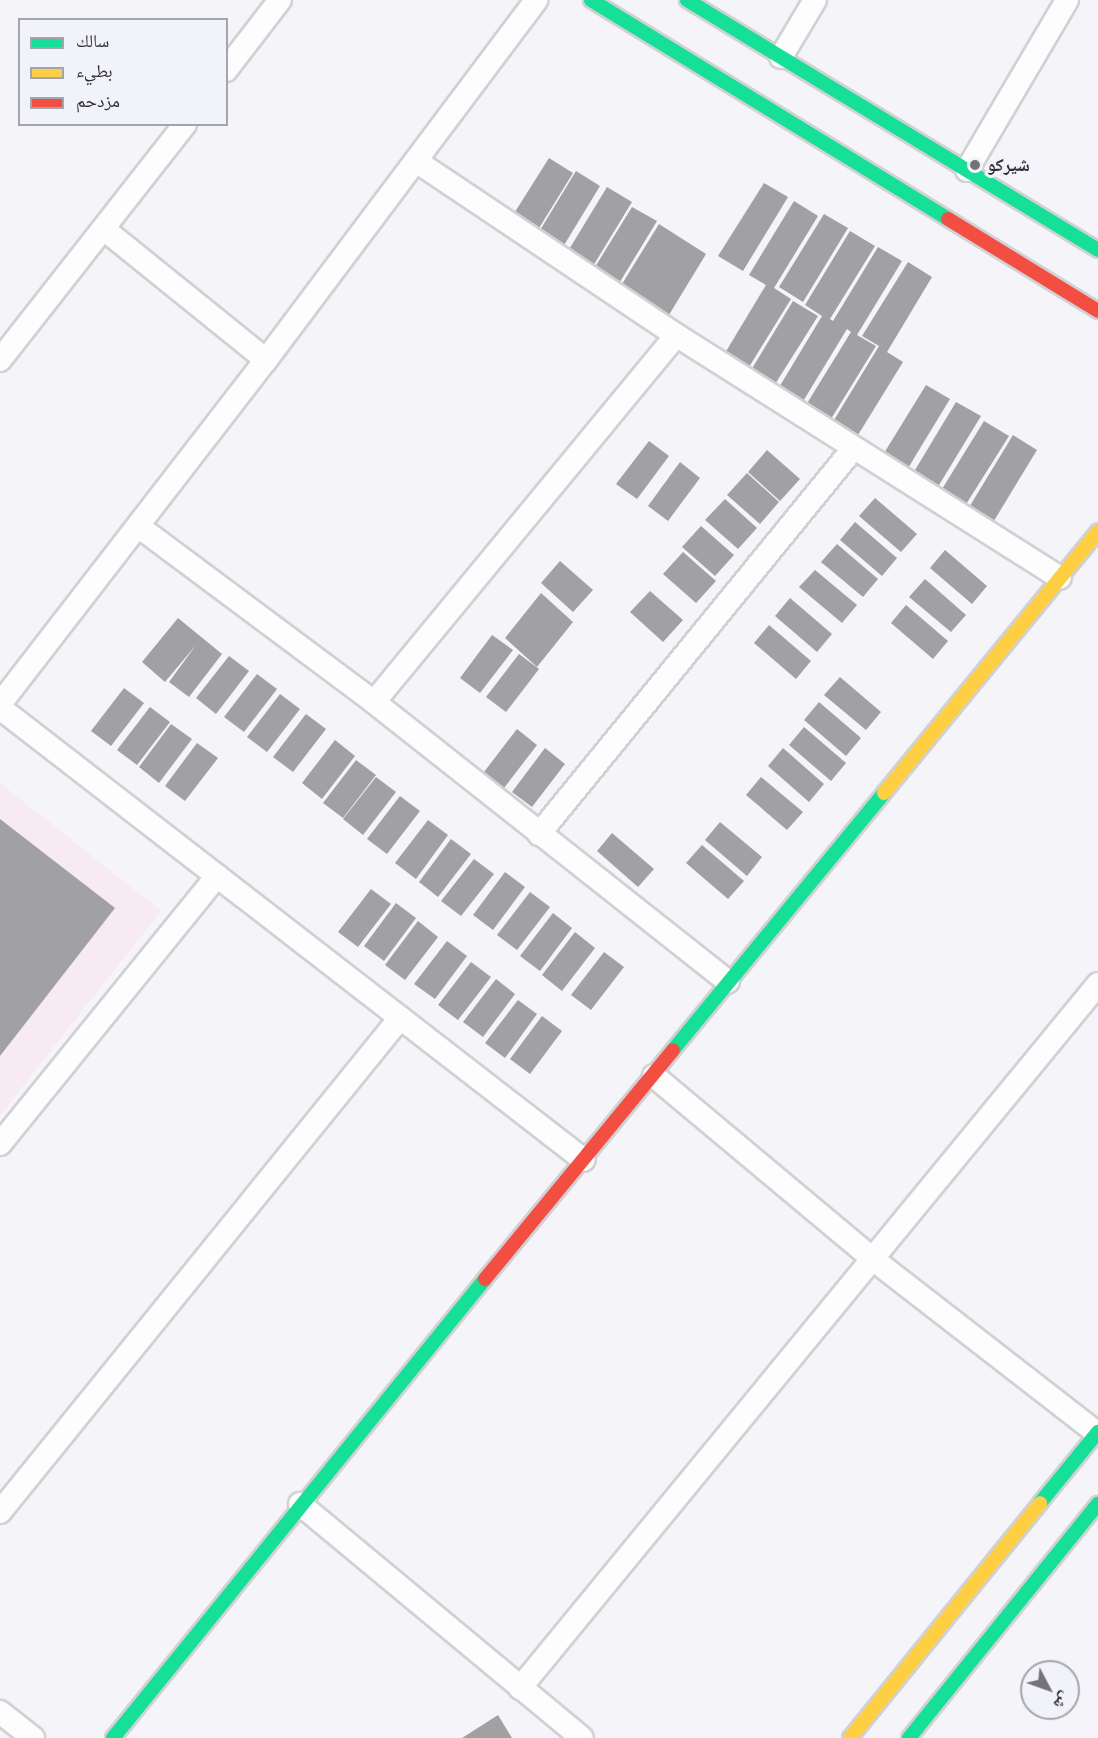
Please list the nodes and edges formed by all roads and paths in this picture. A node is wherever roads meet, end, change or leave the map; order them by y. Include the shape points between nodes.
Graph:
1 (280, 0) edge
2 (536, 0) edge
3 (591, 0) edge
4 (687, 0) edge
5 (815, 0) edge
6 (1067, 0) edge
7 (781, 57) junction
8 (228, 67) edge
9 (183, 126) edge
10 (416, 161) junction
11 (967, 170) junction
12 (105, 230) junction
13 (1098, 249) edge
14 (1098, 311) edge
15 (676, 335) junction
16 (0, 360) edge
17 (266, 360) junction
18 (854, 448) junction
19 (138, 526) junction
20 (1098, 532) edge
21 (1060, 578) junction
22 (374, 702) junction
23 (0, 706) edge
24 (538, 834) junction
25 (217, 876) junction
26 (728, 982) junction
27 (1098, 984) edge
28 (400, 1018) junction
29 (654, 1076) junction
30 (0, 1144) edge
31 (584, 1160) junction
32 (874, 1260) junction
33 (1098, 1432) edge
34 (300, 1503) junction
35 (0, 1512) edge
36 (1095, 1514) edge
37 (520, 1688) junction
38 (0, 1712) edge
39 (33, 1738) edge
40 (112, 1738) edge
41 (582, 1738) edge
42 (850, 1738) edge
43 (909, 1738) edge

1 - 8 street
2 - 10 street
3 - 14 street
4 - 7 street
5 - 7 street
6 - 11 street
7 - 11 street
9 - 12 street
10 - 15 street
10 - 17 street
11 - 13 street
12 - 16 street
12 - 17 street
15 - 18 street
15 - 22 street
17 - 19 street
18 - 21 street
18 - 24 street
19 - 22 street
19 - 23 street
20 - 21 street
21 - 26 street
22 - 24 street
23 - 25 street
24 - 26 street
25 - 28 street
25 - 30 street
26 - 29 street
27 - 32 street
28 - 31 street
28 - 35 street
29 - 31 street
29 - 32 street
31 - 34 street
32 - 33 street
32 - 37 street
33 - 42 street via 912,1671
34 - 37 street
34 - 40 street
36 - 43 street via 938,1693
37 - 41 street
38 - 39 street

